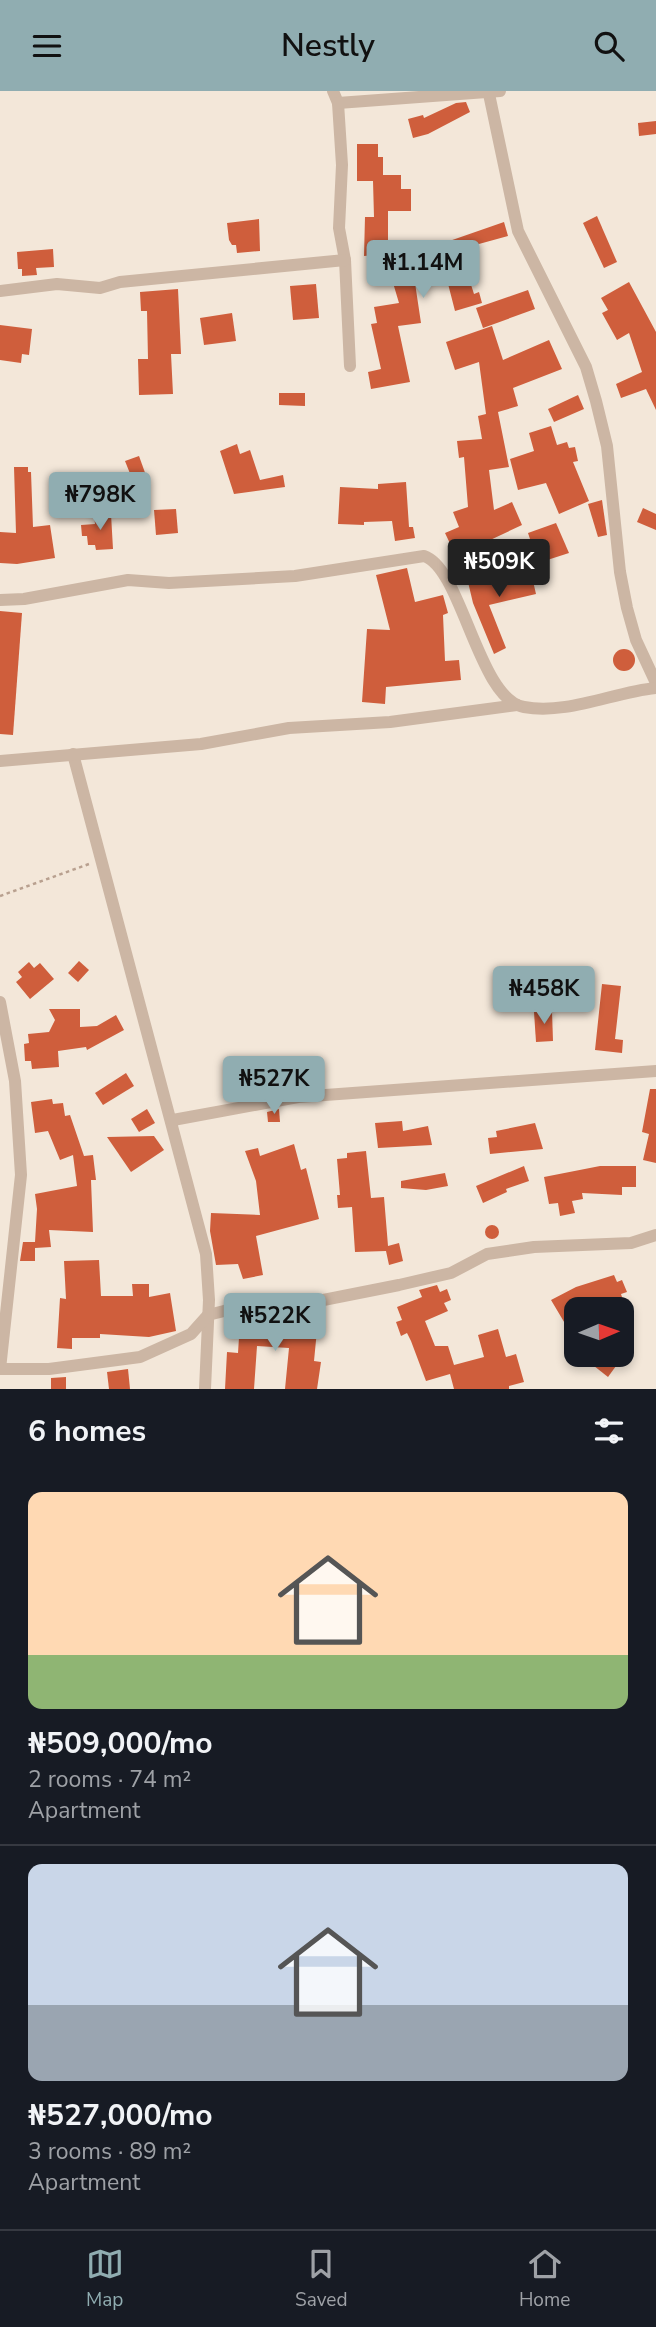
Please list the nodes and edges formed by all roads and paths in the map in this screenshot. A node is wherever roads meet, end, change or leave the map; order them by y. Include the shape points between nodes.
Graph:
1 (494, 93) edge
2 (336, 97) edge
3 (345, 260) junction
4 (0, 291) edge
5 (350, 366) dead end
6 (0, 600) edge
7 (656, 685) edge
8 (517, 705) junction
9 (73, 754) junction
10 (0, 761) edge
11 (102, 860) junction
12 (0, 896) edge
13 (0, 1002) edge
14 (656, 1071) edge
15 (173, 1120) junction
16 (656, 1235) edge
17 (208, 1315) junction
18 (205, 1389) edge

1 - 2 street
1 - 7 street via 518,231 586,367 596,401 614,489 625,599 636,640
2 - 3 street via 342,165 339,228
3 - 4 street via 120,282 100,288 57,284
3 - 5 street
6 - 8 street via 128,580 169,583 295,576 424,556 445,578 499,689
7 - 8 street via 546,708
8 - 9 street via 390,722 289,728 201,744
9 - 10 street
9 - 11 street
11 - 12 path
11 - 15 street
13 - 17 street via 15,1081 21,1175 0,1369 49,1369 140,1357 191,1334
14 - 15 street via 298,1097
15 - 17 street via 206,1254
16 - 17 street via 631,1243 487,1254 451,1273 400,1285 288,1307 256,1305
17 - 18 street

